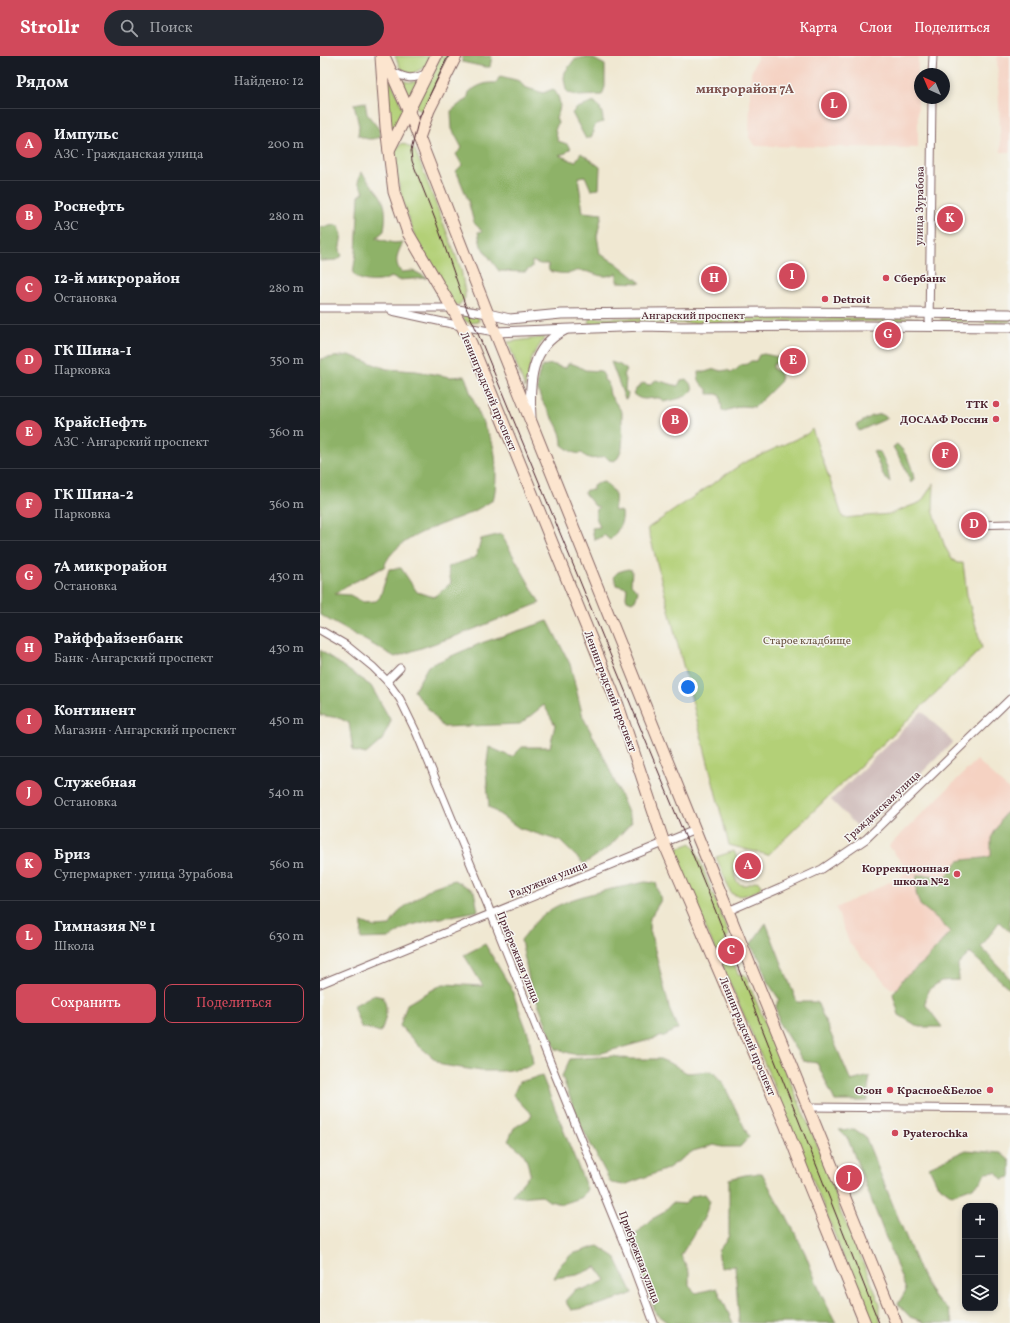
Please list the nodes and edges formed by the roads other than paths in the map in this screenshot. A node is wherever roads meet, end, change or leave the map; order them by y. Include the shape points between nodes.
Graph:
1 (383, 56) edge
2 (436, 56) edge
3 (456, 56) edge
4 (933, 56) edge
5 (932, 68) edge
6 (391, 71) junction
7 (429, 72) junction
8 (932, 104) edge
9 (409, 112) junction
10 (419, 138) junction
11 (389, 150) junction
12 (320, 308) edge
13 (378, 308) junction
14 (452, 308) junction
15 (488, 314) junction
16 (585, 314) junction
17 (929, 314) junction
18 (1010, 314) edge
19 (461, 326) junction
20 (929, 327) junction
21 (1010, 327) edge
22 (568, 328) junction
23 (584, 328) junction
24 (495, 332) junction
25 (532, 423) junction
26 (1010, 524) edge
27 (972, 525) dead end
28 (320, 630) edge
29 (400, 668) dead end
30 (386, 681) junction
31 (1010, 699) edge
32 (696, 830) junction
33 (664, 843) junction
34 (728, 911) junction
35 (490, 915) junction
36 (320, 984) edge
37 (808, 1107) junction
38 (1010, 1109) edge
39 (895, 1322) edge
40 (654, 1323) edge
41 (865, 1323) edge

1 - 6 main road, Ленинградский проспект
1 - 11 main road, Ленинградский проспект
2 - 7 main road
3 - 10 main road via 429,110
4 - 5 street
6 - 7 street via 410,78
6 - 9 main road, Ленинградский проспект
7 - 9 main road
8 - 17 street, улица Зурабова
9 - 10 main road, Ленинградский проспект
9 - 11 main road
10 - 15 main road, Ленинградский проспект
11 - 14 main road, Ленинградский проспект via 394,192 408,233
12 - 13 street, Ангарский проспект
13 - 14 street, Ангарский проспект
13 - 19 street, Ангарский проспект
14 - 15 street, Ангарский проспект
14 - 19 main road, Ленинградский проспект
15 - 16 street, Ангарский проспект via 510,319
15 - 24 main road, Ленинградский проспект
16 - 17 street, Ангарский проспект
16 - 23 street
17 - 18 street, Ангарский проспект
17 - 20 street, улица Зурабова
19 - 24 street, Ангарский проспект
19 - 33 main road, Ленинградский проспект via 474,350 618,706
20 - 21 street, Ангарский проспект
20 - 23 street, Ангарский проспект
22 - 23 street, Ангарский проспект
22 - 24 street, Ангарский проспект
22 - 25 street via 548,341 535,364 530,385
24 - 25 main road, Ленинградский проспект
25 - 32 main road, Ленинградский проспект
26 - 27 street
28 - 30 street, Прибрежная улица via 346,645
29 - 30 street
30 - 35 street, Прибрежная улица via 400,699 417,734
31 - 34 street, Гражданская улица via 866,839 822,869
32 - 33 street, Радужная улица
32 - 34 main road, Ленинградский проспект
33 - 35 street, Радужная улица
33 - 41 main road, Ленинградский проспект via 782,1117
34 - 37 main road, Ленинградский проспект
35 - 36 street, Радужная улица
35 - 40 street, Прибрежная улица
37 - 38 street
37 - 39 main road, Ленинградский проспект

